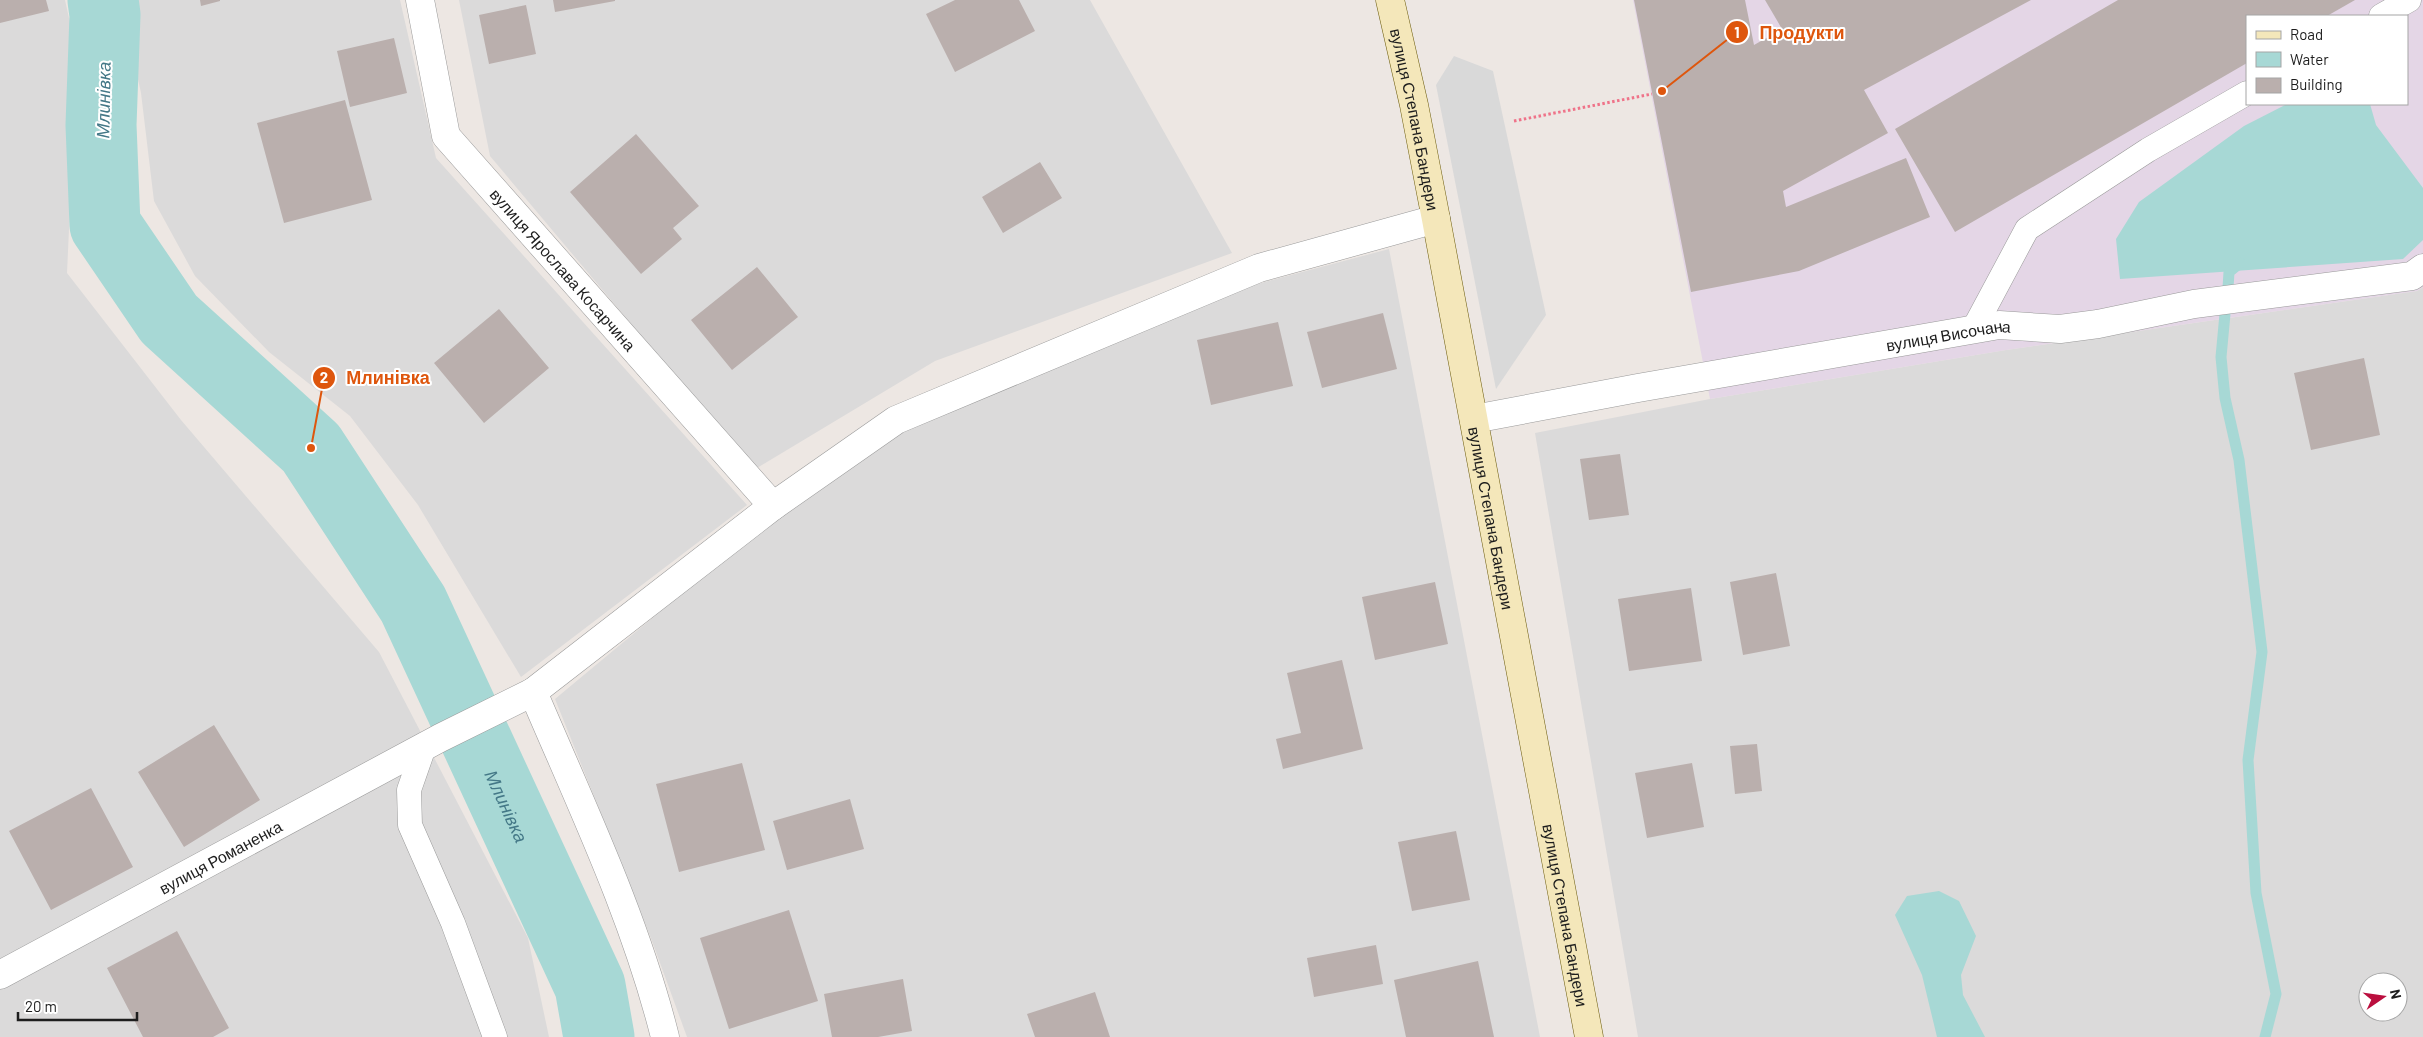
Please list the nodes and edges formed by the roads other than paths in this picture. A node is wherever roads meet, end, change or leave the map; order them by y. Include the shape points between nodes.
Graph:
1 (420, 0) edge
2 (1390, 0) edge
3 (2410, 0) edge
4 (2383, 15) edge
5 (2246, 94) edge
6 (1436, 218) junction
7 (2423, 268) edge
8 (1972, 330) junction
9 (1474, 419) junction
10 (773, 506) junction
11 (533, 692) junction
12 (432, 742) junction
13 (0, 975) edge
14 (495, 1037) edge
15 (665, 1037) edge
16 (1589, 1037) edge

1 - 10 street, вулиця Ярослава Косарчина via 446,136
2 - 6 main road, вулиця Степана Бандери
3 - 4 lane
5 - 8 lane via 2148,150 2027,229
6 - 9 main road, вулиця Степана Бандери
6 - 10 street, вулиця Романенка via 1259,268 896,420
7 - 8 street, вулиця Височана via 2412,276 2194,304 2098,324 2060,329 1999,325
8 - 9 street, вулиця Височана
9 - 16 main road, вулиця Степана Бандери
10 - 11 street, вулиця Романенка
11 - 12 street, вулиця Романенка
11 - 15 street via 624,906 652,986
12 - 13 street, вулиця Романенка
12 - 14 lane via 409,790 410,825 453,922

